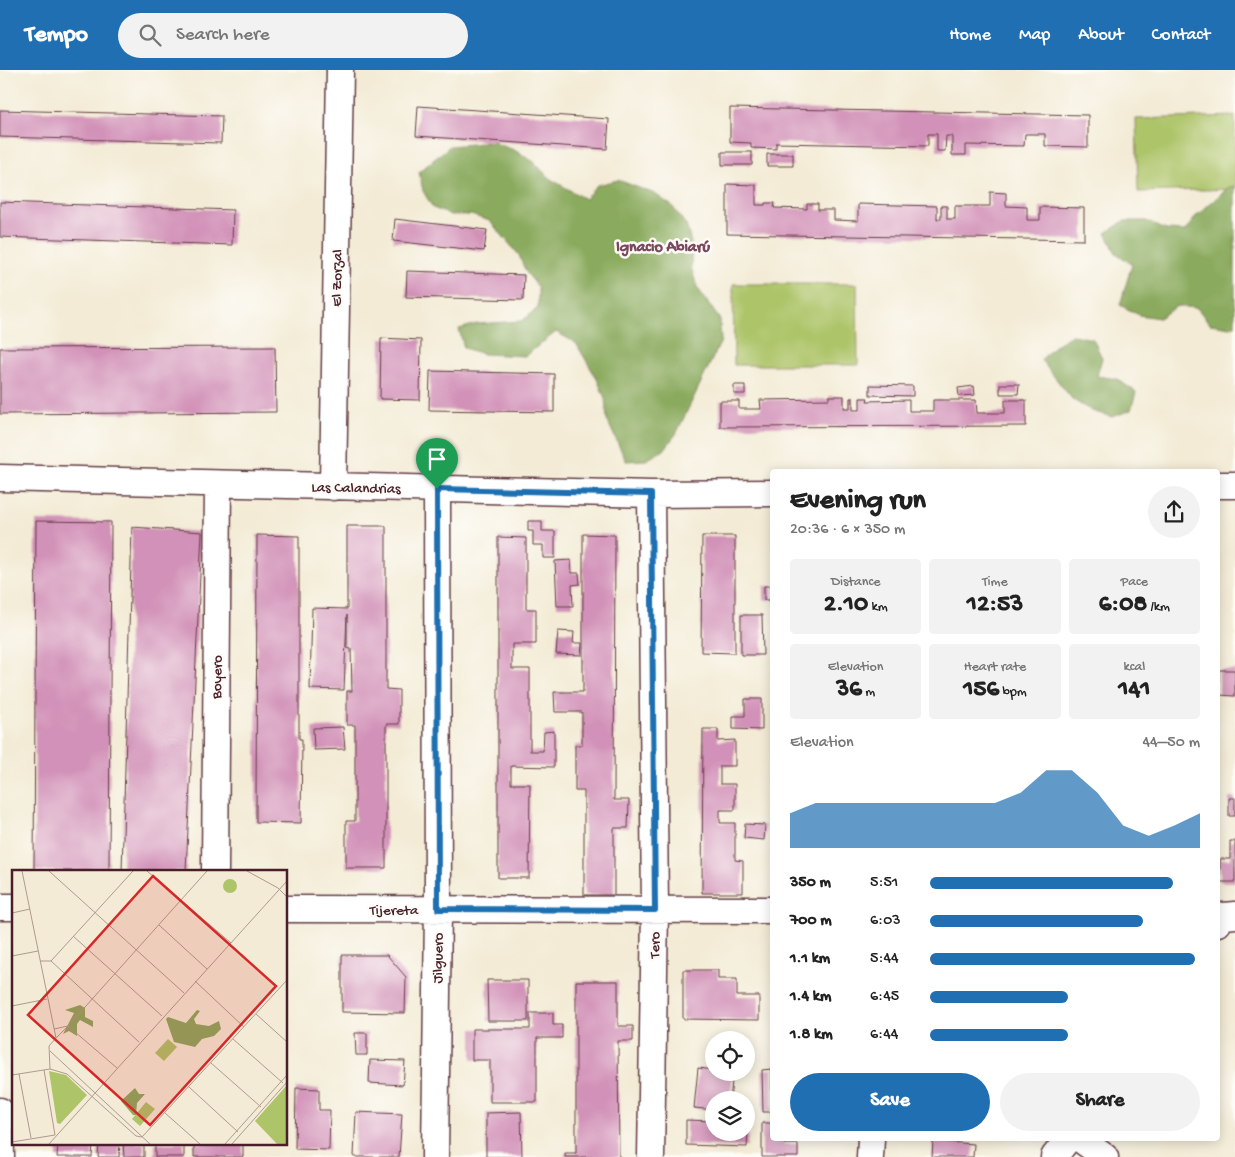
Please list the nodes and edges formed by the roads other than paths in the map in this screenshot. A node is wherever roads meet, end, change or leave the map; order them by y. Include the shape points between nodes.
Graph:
1 (340, 70) edge
2 (0, 478) edge
3 (218, 484) junction
4 (1235, 484) edge
5 (1220, 485) edge
6 (333, 487) junction
7 (437, 489) junction
8 (770, 493) edge
9 (651, 494) junction
10 (215, 870) edge
11 (288, 909) edge
12 (438, 909) junction
13 (655, 910) junction
14 (770, 910) edge
15 (0, 1111) edge
16 (870, 1141) edge
17 (1066, 1141) edge
18 (1083, 1141) edge
19 (1, 1157) edge
20 (435, 1157) edge
21 (652, 1157) edge
22 (870, 1157) edge
23 (1054, 1157) edge
24 (1105, 1157) edge

1 - 6 street, El Zorzal
2 - 3 street, Las Calandrias
3 - 6 street, Las Calandrias
3 - 10 street, Boyero
4 - 5 street
6 - 7 street, Las Calandrias
7 - 9 street, Las Calandrias
7 - 12 street, Jilguero
8 - 9 street, Las Calandrias
9 - 13 street, Tero
11 - 12 street, Tijereta
12 - 13 street, Tijereta
12 - 20 street, Jilguero
13 - 14 street, Tijereta
13 - 21 street, Tero
15 - 19 street
16 - 22 street
17 - 23 street
18 - 24 street

